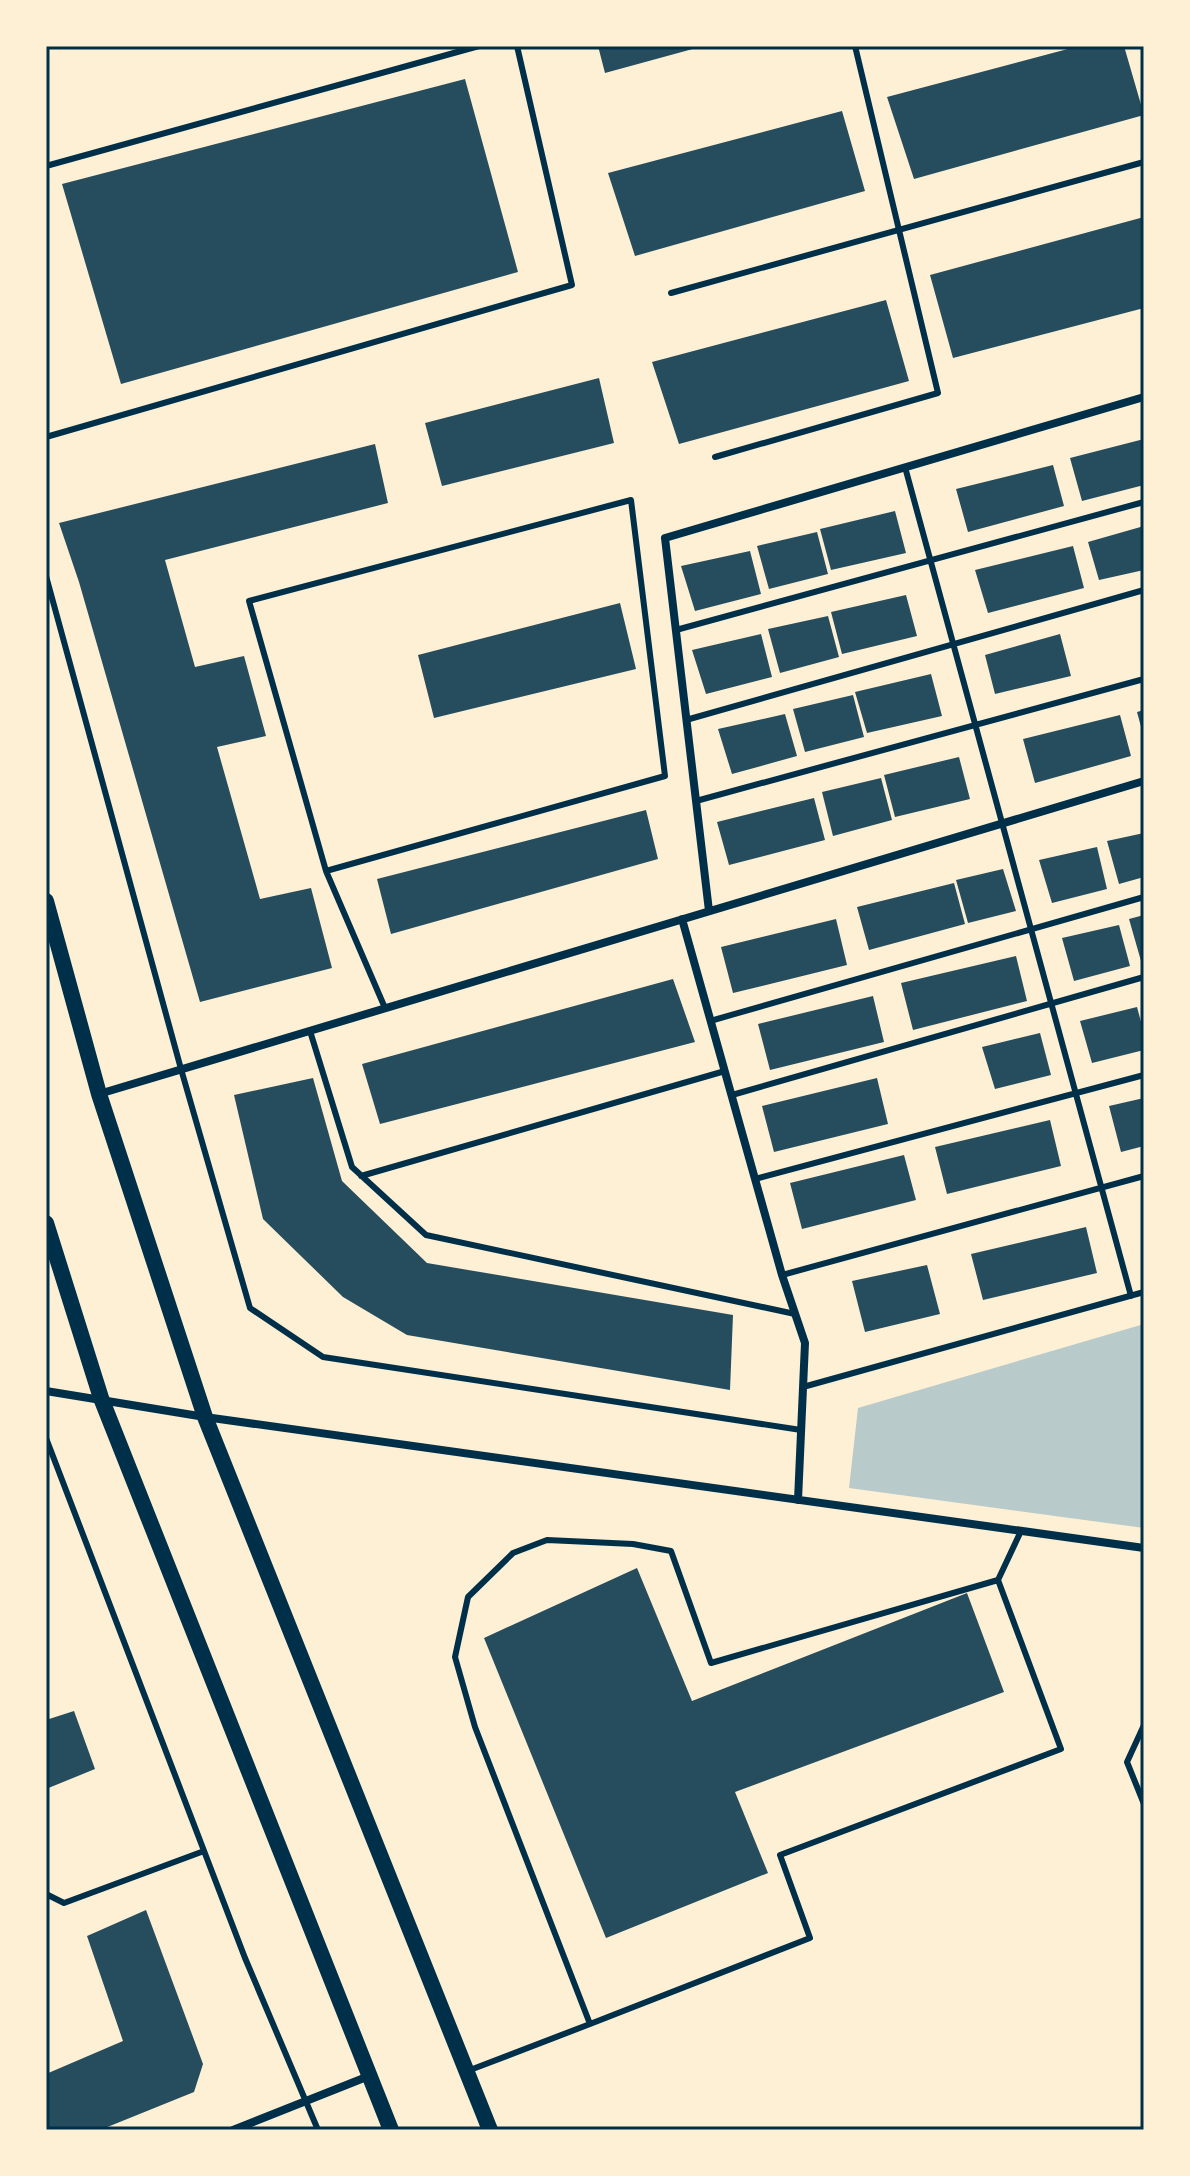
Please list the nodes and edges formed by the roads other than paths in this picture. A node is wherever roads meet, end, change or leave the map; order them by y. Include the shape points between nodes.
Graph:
1 (479, 46) edge
2 (517, 46) edge
3 (855, 46) edge
4 (1144, 162) edge
5 (46, 166) edge
6 (899, 229) junction
7 (671, 293) dead end
8 (1144, 397) edge
9 (46, 437) edge
10 (715, 457) dead end
11 (905, 467) junction
12 (1144, 502) edge
13 (930, 560) junction
14 (46, 576) edge
15 (1144, 590) edge
16 (676, 630) junction
17 (953, 644) junction
18 (1144, 679) edge
19 (686, 720) junction
20 (975, 725) junction
21 (1144, 781) edge
22 (696, 801) junction
23 (1001, 824) junction
24 (326, 871) junction
25 (1144, 897) edge
26 (46, 901) edge
27 (709, 911) junction
28 (682, 919) junction
29 (1030, 930) junction
30 (1144, 977) edge
31 (1050, 1004) junction
32 (385, 1008) junction
33 (710, 1021) junction
34 (310, 1031) junction
35 (181, 1069) junction
36 (725, 1071) junction
37 (1144, 1075) edge
38 (1075, 1093) junction
39 (99, 1094) junction
40 (732, 1095) junction
41 (361, 1176) junction
42 (1144, 1176) edge
43 (755, 1179) junction
44 (1101, 1188) junction
45 (46, 1223) edge
46 (782, 1275) junction
47 (1144, 1292) edge
48 (1131, 1296) junction
49 (795, 1314) junction
50 (803, 1387) junction
51 (46, 1391) edge
52 (101, 1398) junction
53 (205, 1417) junction
54 (801, 1430) junction
55 (46, 1438) edge
56 (798, 1500) junction
57 (1021, 1531) junction
58 (1143, 1550) edge
59 (998, 1580) junction
60 (1144, 1725) edge
61 (1144, 1804) edge
62 (204, 1851) junction
63 (46, 1894) edge
64 (590, 2024) junction
65 (467, 2071) junction
66 (369, 2076) junction
67 (305, 2101) junction
68 (233, 2130) edge
69 (318, 2130) edge
70 (391, 2130) edge
71 (490, 2130) edge

1 - 5 lane
2 - 9 lane via 572,285
3 - 6 lane
4 - 6 lane
6 - 7 lane
6 - 10 lane via 938,393
8 - 11 street
11 - 13 lane
11 - 16 street via 665,538
12 - 13 lane
13 - 16 lane
13 - 17 lane
14 - 35 lane
15 - 17 lane
16 - 19 street
17 - 19 lane
17 - 20 lane
18 - 20 lane
19 - 22 street
20 - 22 lane
20 - 23 lane
21 - 23 street
22 - 27 street
23 - 27 street
23 - 29 lane
24 - 24 lane via 249,601 631,500 665,776
24 - 32 lane
25 - 29 lane
26 - 39 main road
27 - 28 street
28 - 32 street
28 - 33 street
29 - 31 lane
29 - 33 lane
30 - 31 lane
31 - 38 lane
31 - 40 lane
32 - 34 street
33 - 36 street
34 - 35 street
34 - 41 lane via 352,1167
35 - 39 street
35 - 54 lane via 250,1308 323,1357
36 - 40 street
36 - 41 lane
37 - 38 lane
38 - 43 lane
38 - 44 lane
39 - 53 main road
40 - 43 street
41 - 49 lane via 426,1235
42 - 44 lane
43 - 46 street
44 - 46 lane
44 - 48 lane
45 - 52 main road
46 - 49 street
47 - 48 lane
48 - 50 lane
49 - 50 street via 805,1343
50 - 54 street
51 - 52 street
52 - 53 street
52 - 66 main road
53 - 56 street
53 - 65 main road
54 - 56 street
55 - 62 lane
56 - 57 street
57 - 58 street
57 - 59 lane
59 - 64 lane via 1061,1749 780,1855 810,1938
59 - 64 lane via 711,1663 671,1551 547,1540 513,1553 468,1597 455,1657 475,1727
60 - 61 lane via 1127,1762
62 - 63 lane via 64,1903
62 - 67 lane
64 - 65 lane
65 - 71 main road
66 - 67 street
66 - 70 main road
67 - 68 street
67 - 69 lane

